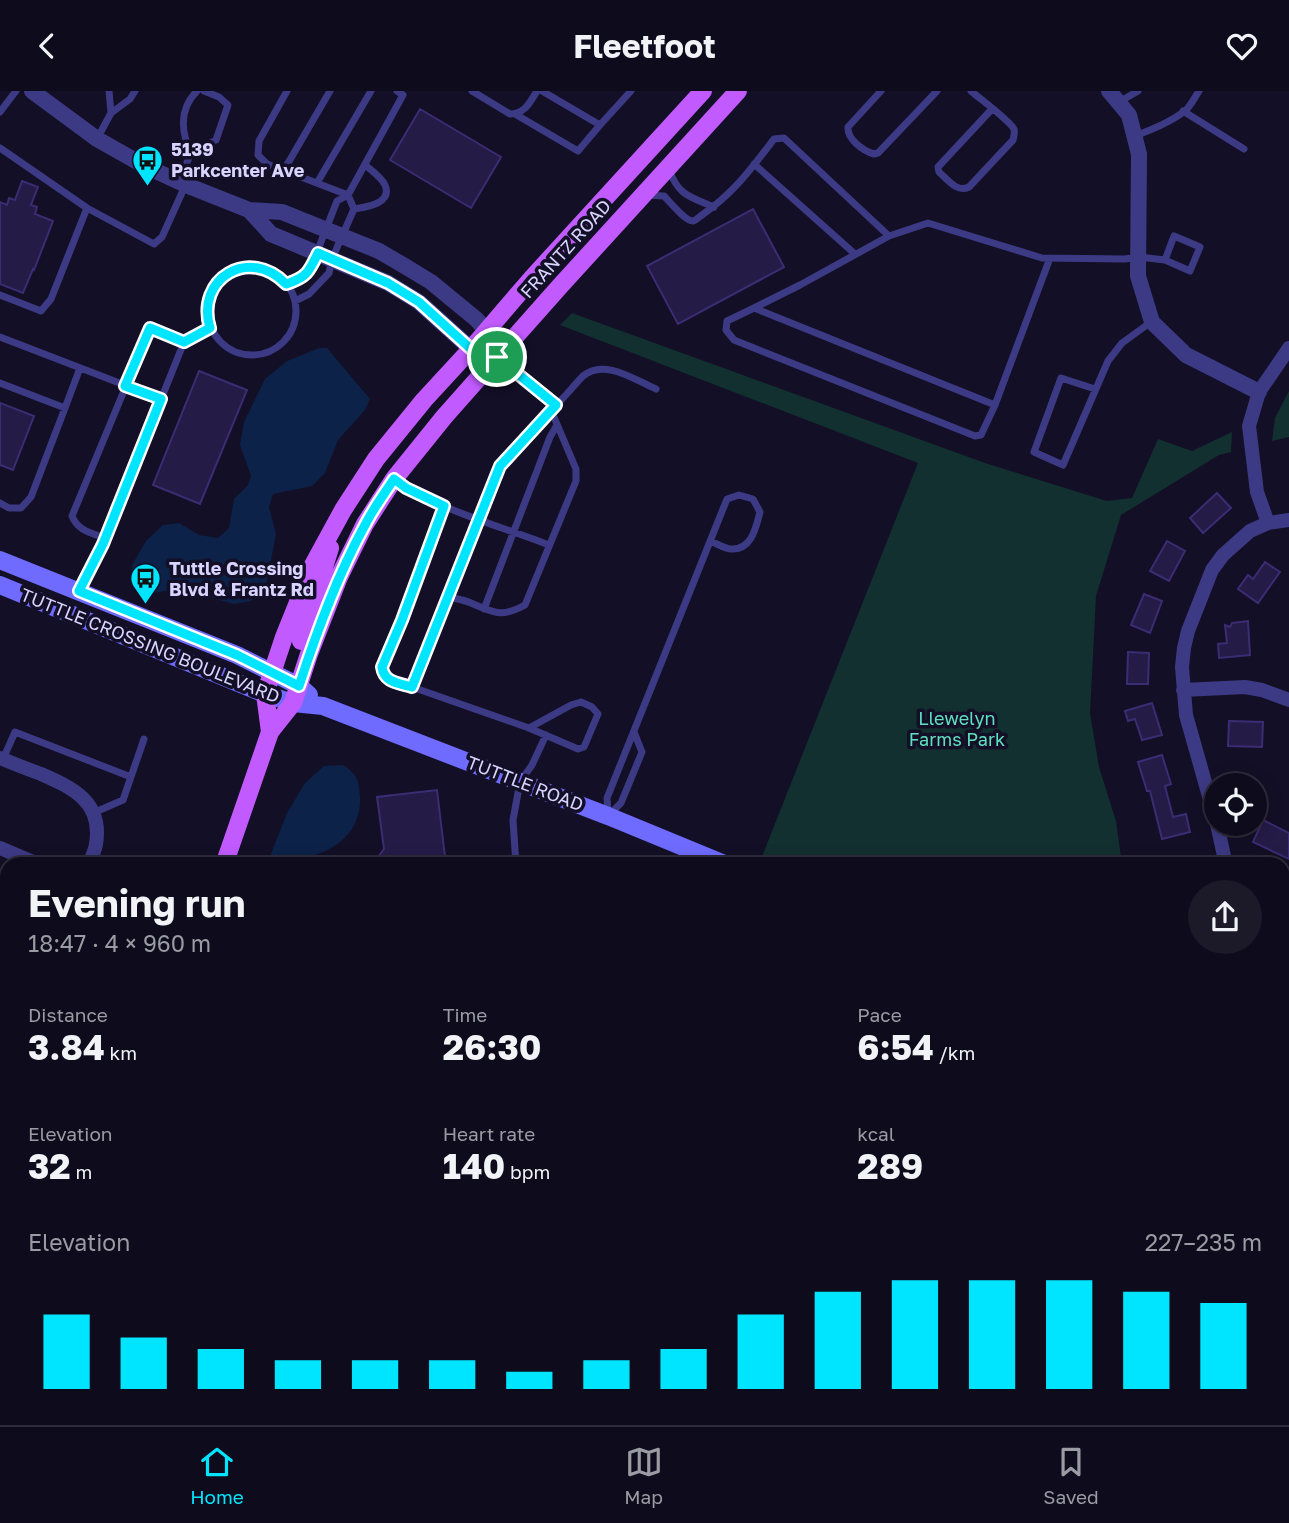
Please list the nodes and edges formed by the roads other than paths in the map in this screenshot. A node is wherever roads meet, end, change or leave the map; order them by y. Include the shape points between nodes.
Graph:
1 (16, 91) edge
2 (32, 91) edge
3 (109, 91) edge
4 (135, 91) edge
5 (197, 91) edge
6 (204, 91) edge
7 (287, 91) edge
8 (330, 91) edge
9 (371, 91) edge
10 (397, 91) edge
11 (472, 91) edge
12 (537, 91) edge
13 (542, 91) edge
14 (631, 91) edge
15 (703, 91) edge
16 (738, 91) edge
17 (881, 91) edge
18 (937, 91) edge
19 (971, 91) edge
20 (1138, 91) edge
21 (1199, 91) edge
22 (1114, 97) edge
23 (992, 109) junction
24 (1183, 111) junction
25 (0, 112) edge
26 (111, 113) junction
27 (515, 114) junction
28 (600, 125) junction
29 (1135, 137) junction
30 (97, 139) junction
31 (0, 148) edge
32 (1244, 149) dead end
33 (191, 153) junction
34 (754, 164) junction
35 (365, 165) junction
36 (669, 167) junction
37 (284, 170) junction
38 (182, 183) junction
39 (317, 183) junction
40 (348, 195) junction
41 (643, 195) junction
42 (714, 207) junction
43 (87, 208) junction
44 (354, 209) junction
45 (249, 210) junction
46 (326, 230) junction
47 (342, 236) junction
48 (889, 236) junction
49 (855, 254) junction
50 (325, 256) junction
51 (1139, 257) junction
52 (1049, 258) junction
53 (1165, 260) junction
54 (286, 284) junction
55 (0, 295) edge
56 (295, 301) junction
57 (754, 308) junction
58 (1152, 322) junction
59 (210, 328) junction
60 (487, 331) junction
61 (0, 337) edge
62 (184, 342) junction
63 (1289, 348) edge
64 (471, 349) junction
65 (497, 357) junction
66 (80, 368) junction
67 (0, 383) edge
68 (125, 386) junction
69 (656, 389) dead end
70 (1096, 389) junction
71 (1259, 392) junction
72 (161, 399) junction
73 (995, 405) junction
74 (553, 407) junction
75 (65, 408) junction
76 (557, 425) junction
77 (394, 479) junction
78 (0, 503) edge
79 (444, 506) junction
80 (480, 519) junction
81 (1289, 520) edge
82 (337, 521) junction
83 (1268, 523) junction
84 (514, 531) junction
85 (105, 538) junction
86 (710, 541) junction
87 (549, 545) junction
88 (0, 559) edge
89 (0, 585) edge
90 (79, 591) junction
91 (449, 597) junction
92 (484, 609) junction
93 (272, 672) junction
94 (295, 684) junction
95 (412, 687) junction
96 (1183, 690) junction
97 (265, 694) junction
98 (1289, 700) edge
99 (293, 703) junction
100 (323, 706) junction
101 (529, 728) junction
102 (270, 731) junction
103 (634, 732) junction
104 (546, 735) junction
105 (144, 740) dead end
106 (2, 759) edge
107 (131, 777) junction
108 (1204, 778) edge
109 (520, 782) junction
110 (93, 813) junction
111 (608, 816) junction
112 (1220, 836) edge
113 (0, 849) edge
114 (20, 857) edge
115 (92, 857) edge
116 (227, 857) edge
117 (515, 857) edge
118 (703, 857) edge
119 (1224, 857) edge

1 - 25 lane
2 - 30 street
3 - 26 lane
4 - 26 lane
5 - 33 lane via 182,121
6 - 33 lane via 228,105 216,140
7 - 37 lane via 259,141 258,155
8 - 37 lane
9 - 39 lane
10 - 35 lane via 403,95
11 - 27 lane
12 - 27 lane
13 - 28 lane
14 - 28 lane
15 - 60 main road, FRANTZ ROAD
16 - 36 main road, FRANTZ ROAD
17 - 18 lane via 847,131 874,154
19 - 23 lane
20 - 22 lane
21 - 24 lane
22 - 29 street via 1129,115
23 - 23 lane via 1013,126 1013,140 969,187 959,190 938,167
24 - 29 lane
24 - 32 lane
26 - 30 lane
27 - 28 lane via 578,151
29 - 51 street
30 - 38 street
31 - 43 lane
33 - 38 lane
34 - 42 lane
34 - 48 lane via 774,139 784,138
34 - 49 lane
35 - 40 lane
35 - 44 lane via 384,183 386,192 383,200 370,207
36 - 41 main road, FRANTZ ROAD
36 - 42 lane via 674,184 684,193
37 - 39 lane
38 - 43 lane via 162,237 153,244
38 - 45 street
39 - 40 lane
40 - 44 lane
40 - 46 lane via 337,201
41 - 42 lane via 664,196 690,221
41 - 65 main road, FRANTZ ROAD
43 - 55 lane via 51,299 41,311
44 - 47 lane
45 - 46 street via 282,212
45 - 50 street via 271,234
46 - 47 street
46 - 50 lane
47 - 50 lane
47 - 60 street via 432,282
48 - 49 lane
48 - 52 lane via 928,223
49 - 57 lane
50 - 54 lane via 303,278
50 - 56 lane via 329,273
50 - 64 street via 419,302
51 - 52 lane
51 - 53 lane
51 - 58 street via 1138,276
52 - 73 lane
53 - 53 lane via 1190,271 1200,247 1174,236
54 - 56 lane
54 - 59 lane via 266,269 233,271 210,295
56 - 59 lane via 291,331 281,345 267,353 233,352
57 - 73 lane
57 - 73 lane via 727,321 726,330 734,340 975,436 981,435
58 - 70 lane via 1122,343
58 - 71 street via 1186,355
59 - 62 lane
60 - 64 main road, FRANTZ ROAD
60 - 65 street
61 - 66 lane
62 - 68 lane via 150,328
62 - 72 lane
63 - 71 street
64 - 65 street
64 - 82 main road, FRANTZ ROAD via 376,459
65 - 74 lane
65 - 77 main road, FRANTZ ROAD
66 - 68 lane
66 - 75 lane
67 - 75 lane
68 - 72 lane
68 - 85 lane via 72,516 82,530
69 - 74 lane via 601,368 584,375
70 - 70 lane via 1063,465 1034,451 1061,378
71 - 83 street via 1250,426 1257,492
72 - 85 lane
74 - 76 lane
74 - 80 lane via 500,466
75 - 78 lane via 31,497 21,508 9,509
76 - 84 lane
76 - 87 lane via 576,469 576,481
77 - 79 lane
77 - 94 main road, FRANTZ ROAD via 339,576
79 - 80 lane
79 - 95 lane via 382,667 389,681
80 - 84 lane
80 - 91 lane
81 - 83 street
82 - 93 main road, FRANTZ ROAD via 313,565
82 - 94 main road via 301,643
83 - 96 street via 1250,531 1212,570 1188,631
84 - 87 lane
84 - 92 lane
85 - 90 lane
86 - 86 lane via 727,499 740,495 753,499 760,512 754,534 743,546 731,549
86 - 103 lane
87 - 92 lane via 525,605 505,613
88 - 90 main road, TUTTLE CROSSING BOULEVARD
89 - 97 main road, TUTTLE CROSSING BOULEVARD
90 - 93 main road, TUTTLE CROSSING BOULEVARD
91 - 92 lane
91 - 95 lane
93 - 94 main road, TUTTLE CROSSING BOULEVARD
93 - 97 main road, FRANTZ ROAD
94 - 99 main road
94 - 100 main road, TUTTLE CROSSING BOULEVARD
95 - 101 lane
96 - 98 street via 1245,687
96 - 108 street
97 - 99 main road, TUTTLE CROSSING BOULEVARD
97 - 102 main road, FRANTZ ROAD
99 - 100 main road, TUTTLE CROSSING BOULEVARD
99 - 102 main road, FRANTZ ROAD
100 - 109 main road, TUTTLE ROAD
101 - 104 lane
101 - 104 lane via 582,702 598,715 584,747 578,749
102 - 116 main road, FRANTZ ROAD
103 - 111 lane via 607,798
103 - 111 lane via 642,752 621,803
104 - 109 lane
105 - 107 lane
106 - 107 lane via 15,732
106 - 110 street via 67,785 82,795
107 - 110 lane via 123,800
109 - 111 main road, TUTTLE ROAD
109 - 117 lane via 513,820
110 - 115 street via 97,826
111 - 118 main road, TUTTLE ROAD
112 - 119 street
113 - 114 street

